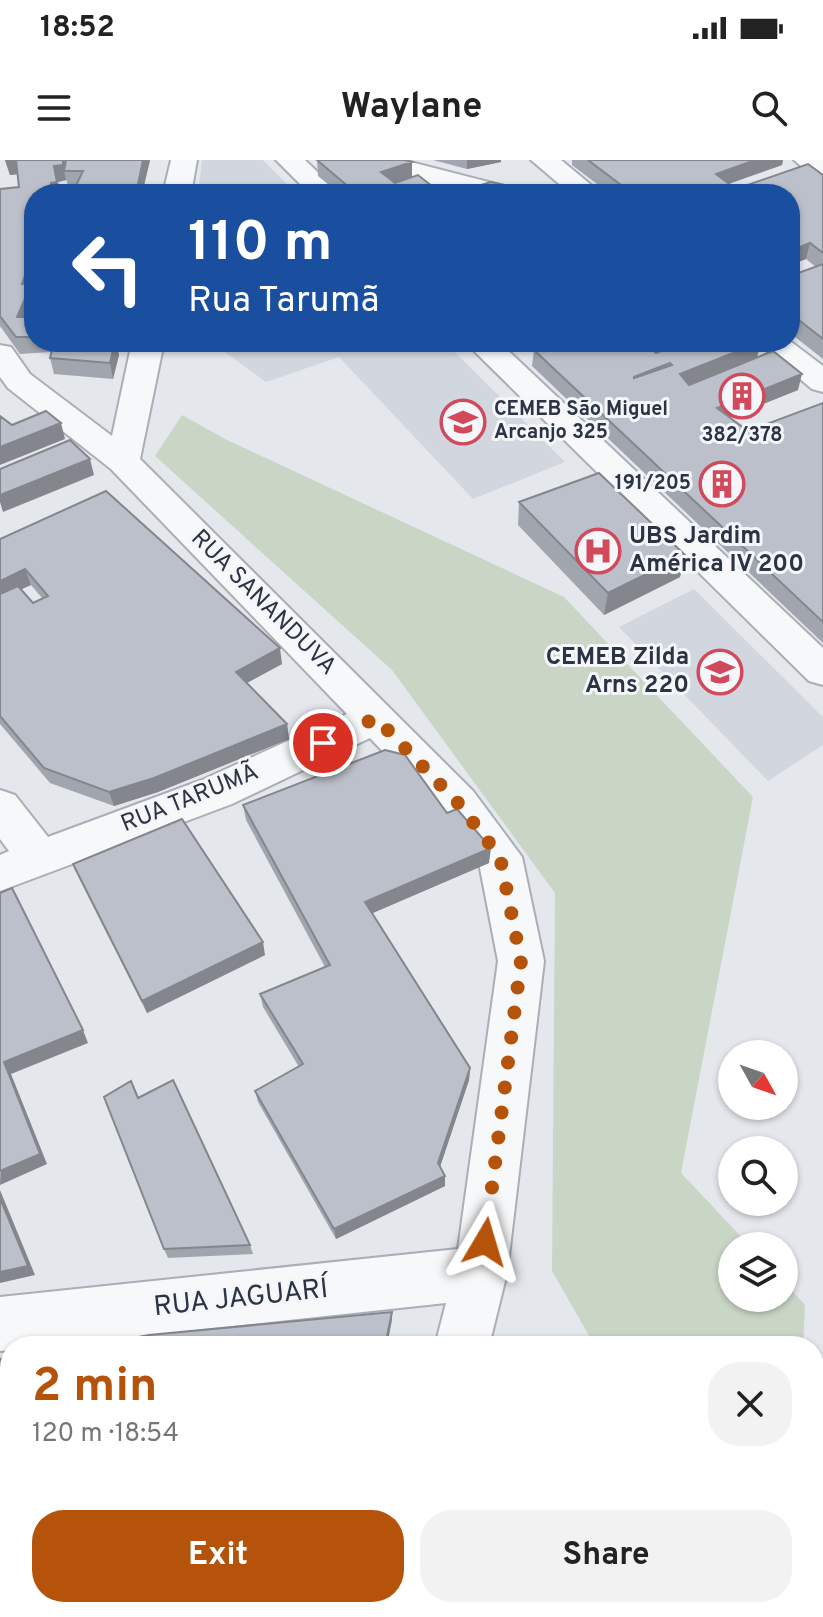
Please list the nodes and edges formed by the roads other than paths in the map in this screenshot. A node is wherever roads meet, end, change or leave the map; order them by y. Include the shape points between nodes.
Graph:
1 (184, 160) edge
2 (289, 160) edge
3 (371, 160) edge
4 (544, 160) edge
5 (807, 160) edge
6 (823, 171) edge
7 (179, 184) edge
8 (315, 184) edge
9 (463, 184) edge
10 (575, 184) edge
11 (146, 352) edge
12 (491, 352) edge
13 (785, 352) edge
14 (0, 354) edge
15 (823, 382) edge
16 (123, 461) junction
17 (823, 671) edge
18 (376, 718) junction
19 (0, 807) edge
20 (19, 865) edge
21 (481, 1273) junction
22 (0, 1324) edge
23 (465, 1336) edge

1 - 7 street
2 - 8 street
3 - 9 street
4 - 10 street
5 - 6 street
11 - 16 street
12 - 17 street
13 - 15 street
14 - 16 street, RUA SANANDUVA via 19,381
16 - 18 street, RUA SANANDUVA
18 - 20 street, RUA TARUMÃ via 217,792
18 - 21 street, RUA SANANDUVA via 458,803 500,857 521,961
19 - 20 street
21 - 22 street, RUA JAGUARÍ
21 - 23 street, RUA SANANDUVA

